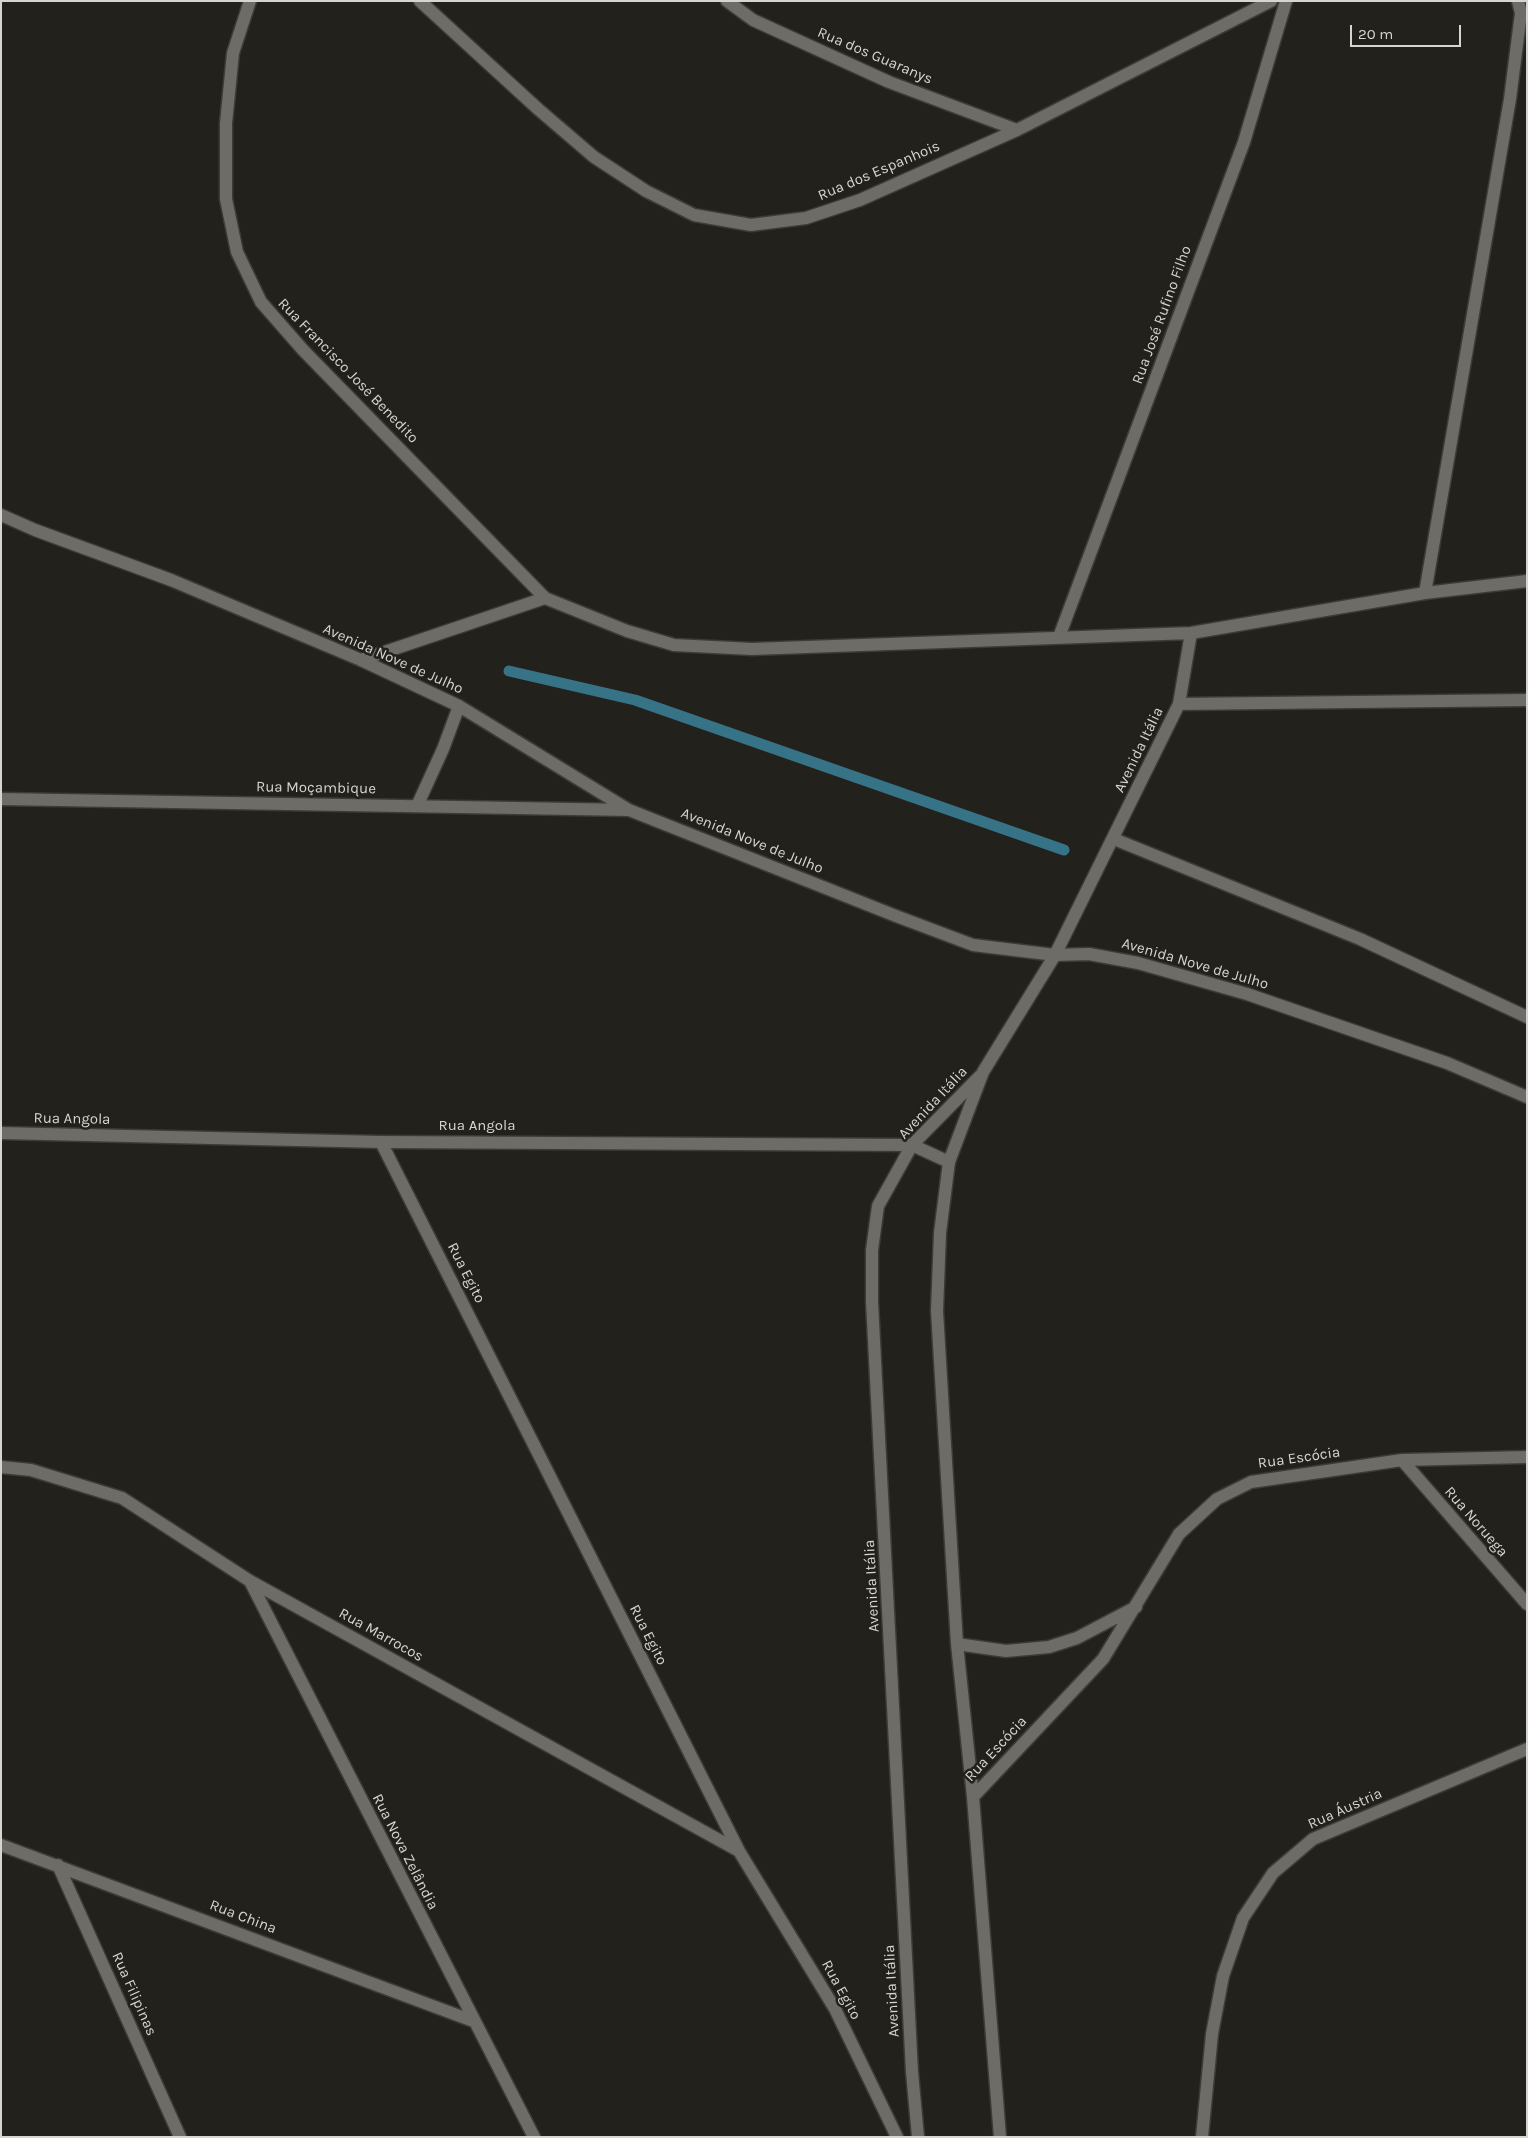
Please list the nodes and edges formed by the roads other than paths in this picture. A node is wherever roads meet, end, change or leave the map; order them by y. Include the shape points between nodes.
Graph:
1 (250, 1) edge
2 (420, 1) edge
3 (726, 1) edge
4 (1271, 1) edge
5 (1286, 1) edge
6 (1518, 1) edge
7 (1017, 130) junction
8 (1, 516) edge
9 (1527, 581) edge
10 (1425, 592) junction
11 (545, 598) junction
12 (1191, 632) junction
13 (1059, 637) junction
14 (361, 660) junction
15 (1527, 700) edge
16 (1179, 704) junction
17 (459, 706) junction
18 (1, 799) edge
19 (417, 806) junction
20 (629, 810) junction
21 (1114, 838) junction
22 (1055, 955) junction
23 (1527, 1017) edge
24 (984, 1072) junction
25 (1527, 1097) edge
26 (1, 1133) edge
27 (381, 1142) junction
28 (912, 1146) junction
29 (949, 1162) junction
30 (1527, 1457) edge
31 (1402, 1460) junction
32 (1, 1467) edge
33 (250, 1581) junction
34 (1527, 1604) edge
35 (1136, 1608) junction
36 (957, 1644) junction
37 (1527, 1749) edge
38 (973, 1797) junction
39 (1, 1844) edge
40 (739, 1851) junction
41 (58, 1865) junction
42 (473, 2022) junction
43 (180, 2137) edge
44 (534, 2137) edge
45 (897, 2137) edge
46 (918, 2137) edge
47 (1000, 2137) edge
48 (1202, 2137) edge

1 - 11 street, Rua Francisco José Benedito via 233,53 226,123 226,199 237,252 261,302 303,350
2 - 7 street, Rua dos Espanhois via 594,157 646,192 694,215 751,224 806,218 860,200
3 - 7 street, Rua dos Guaranys via 753,20 888,82
4 - 7 street, Rua dos Espanhois
5 - 13 street, Rua José Rufino Filho via 1244,142
6 - 10 street via 1521,12 1510,99
8 - 14 street, Avenida Nove de Julho via 171,580
9 - 10 street
10 - 12 street
11 - 13 street via 627,631 674,645 752,649
11 - 14 street
12 - 13 street
12 - 16 street, Avenida Itália
14 - 17 street, Avenida Nove de Julho
15 - 16 street
16 - 21 street, Avenida Itália
17 - 19 street
17 - 20 street, Avenida Nove de Julho
18 - 19 street, Rua Moçambique
19 - 20 street, Rua Moçambique
20 - 22 street, Avenida Nove de Julho via 973,945
21 - 22 street, Avenida Itália
21 - 23 street via 1360,939
22 - 24 street, Avenida Itália
22 - 25 street, Avenida Nove de Julho via 1089,954 1138,963 1247,994 1447,1062
24 - 28 street, Avenida Itália
24 - 29 street, Avenida Itália
26 - 27 street, Rua Angola
27 - 28 street, Rua Angola
27 - 40 street, Rua Egito
28 - 29 street, Rua Angola
28 - 46 street, Avenida Itália via 878,1206 872,1250 872,1302
29 - 36 street, Avenida Itália via 940,1233 937,1310
30 - 31 street, Rua Escócia
31 - 34 street, Rua Noruega
31 - 35 street, Rua Escócia via 1251,1482 1218,1500 1179,1534
32 - 33 street, Rua Marrocos via 31,1470 122,1498
33 - 40 street, Rua Marrocos
33 - 42 street, Rua Nova Zelândia
35 - 36 street via 1077,1638 1049,1647 1006,1651
35 - 38 street, Rua Escócia via 1103,1659
36 - 38 street, Avenida Itália
37 - 48 street, Rua Áustria via 1313,1839 1273,1873 1243,1918 1223,1976 1212,2034
38 - 47 street, Avenida Itália
39 - 41 street, Rua China
40 - 45 street, Rua Egito via 835,2009
41 - 42 street, Rua China
41 - 43 street, Rua Filipinas
42 - 44 street, Rua Nova Zelândia

